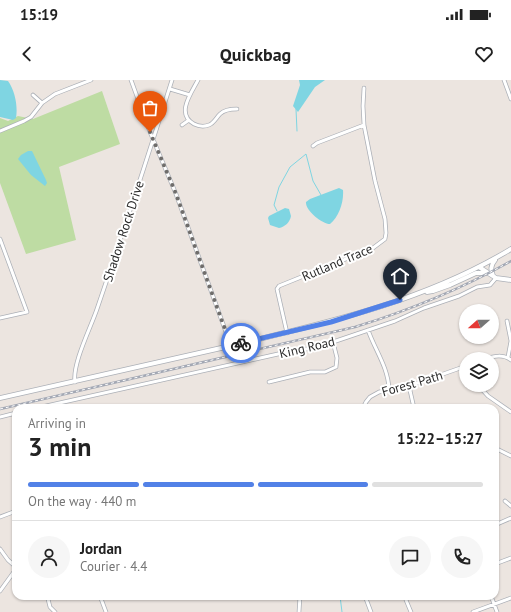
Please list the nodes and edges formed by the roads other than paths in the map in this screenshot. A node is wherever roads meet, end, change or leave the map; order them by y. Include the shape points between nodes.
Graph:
1 (91, 80) edge
2 (131, 80) edge
3 (172, 80) edge
4 (198, 80) edge
5 (504, 80) edge
6 (364, 88) dead end
7 (170, 89) junction
8 (34, 95) dead end
9 (190, 95) junction
10 (511, 99) edge
11 (42, 103) junction
12 (237, 109) dead end
13 (189, 120) junction
14 (182, 125) dead end
15 (364, 125) junction
16 (0, 131) edge
17 (153, 139) junction
18 (313, 146) dead end
19 (0, 239) edge
20 (511, 249) edge
21 (497, 258) junction
22 (479, 268) junction
23 (486, 273) junction
24 (494, 277) junction
25 (511, 280) edge
26 (423, 292) junction
27 (0, 318) edge
28 (507, 321) dead end
29 (368, 330) junction
30 (287, 333) junction
31 (332, 342) junction
32 (231, 346) junction
33 (499, 356) edge
34 (508, 357) junction
35 (511, 360) edge
36 (336, 367) junction
37 (459, 368) edge
38 (340, 370) dead end
39 (75, 382) junction
40 (269, 382) dead end
41 (409, 386) junction
42 (389, 389) junction
43 (484, 392) edge
44 (0, 398) edge
45 (55, 404) edge
46 (365, 404) edge
47 (413, 404) edge
48 (511, 412) edge
49 (12, 414) edge
50 (0, 417) edge
51 (499, 450) edge
52 (511, 456) edge
53 (505, 501) dead end
54 (511, 506) edge
55 (12, 513) edge
56 (0, 518) edge
57 (511, 518) edge
58 (499, 523) edge
59 (0, 548) edge
60 (511, 558) edge
61 (499, 562) edge
62 (12, 564) edge
63 (12, 574) edge
64 (0, 591) edge
65 (511, 598) edge
66 (48, 600) dead end
67 (102, 600) edge
68 (300, 600) edge
69 (366, 600) edge
70 (406, 600) edge
71 (492, 600) edge
72 (494, 604) junction
73 (55, 612) edge
74 (106, 612) edge
75 (298, 612) edge
76 (370, 612) edge
77 (411, 612) edge
78 (473, 612) edge
79 (497, 612) edge

1 - 11 street via 55,94
2 - 17 street
3 - 7 street, Shadow Rock Drive
4 - 9 street
5 - 10 street
6 - 15 street, Rutland Trace
7 - 9 street
7 - 17 street, Shadow Rock Drive
8 - 11 street
9 - 13 street via 186,105
11 - 16 street via 24,122
12 - 13 street via 222,112 208,126 196,125
13 - 14 street
15 - 18 street
15 - 30 street, Rutland Trace via 385,218 385,239 373,248 279,286 277,289
17 - 32 street via 176,194
17 - 39 street, Shadow Rock Drive via 97,309 78,358
19 - 27 street via 27,312
20 - 21 main road
21 - 22 main road
21 - 24 main road via 491,267
22 - 23 main road
22 - 26 main road
23 - 24 main road
23 - 26 main road via 476,272 443,288
24 - 25 main road
24 - 29 street, King Road via 490,285 477,287
26 - 30 main road via 352,316
28 - 34 street via 511,341
29 - 31 street, King Road
29 - 42 street via 385,366
30 - 32 main road
31 - 36 street via 337,358
31 - 45 street, King Road
32 - 39 main road
33 - 34 street
34 - 35 street
36 - 38 street
36 - 40 street via 325,372 310,372
37 - 41 street, Forest Path
39 - 44 main road
41 - 42 street, Forest Path
41 - 47 street
42 - 46 street, Forest Path via 375,394
43 - 48 street
49 - 50 street
51 - 52 street
53 - 54 street
55 - 56 street
57 - 58 street
59 - 62 street
60 - 61 street
63 - 64 street
65 - 72 street
66 - 73 street
67 - 74 street
68 - 75 street
69 - 76 street
70 - 77 street
71 - 72 street
72 - 78 street
72 - 79 street

